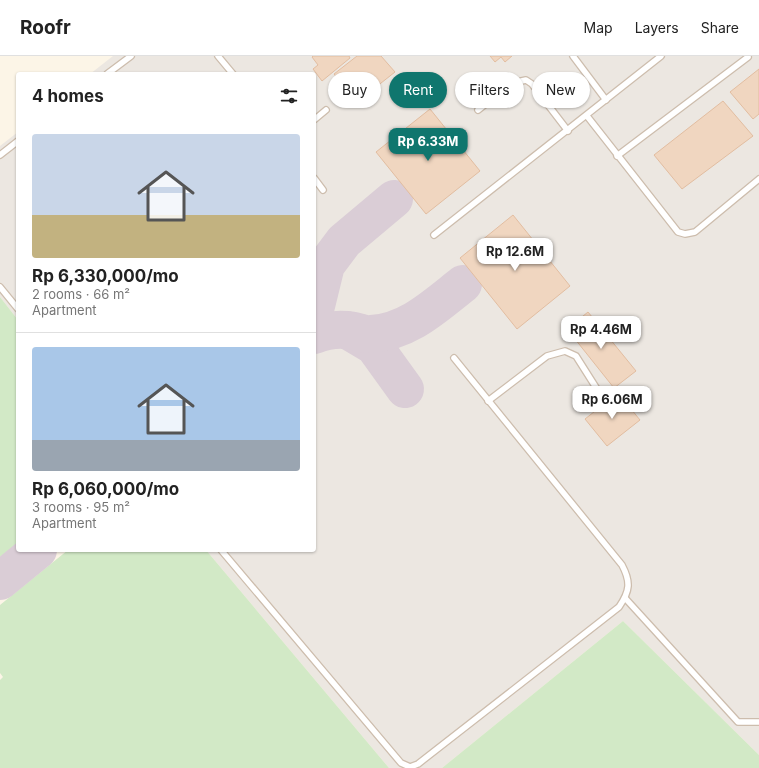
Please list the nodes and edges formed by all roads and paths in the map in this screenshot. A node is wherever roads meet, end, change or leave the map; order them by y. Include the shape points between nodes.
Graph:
1 (131, 56) edge
2 (218, 56) edge
3 (573, 56) edge
4 (661, 56) edge
5 (748, 56) edge
6 (110, 72) edge
7 (230, 72) edge
8 (606, 100) junction
9 (326, 110) dead end
10 (478, 110) dead end
11 (587, 116) junction
12 (316, 118) edge
13 (568, 131) junction
14 (16, 143) edge
15 (0, 155) edge
16 (617, 156) junction
17 (759, 179) edge
18 (316, 181) edge
19 (323, 190) dead end
20 (434, 235) dead end
21 (0, 287) edge
22 (16, 307) edge
23 (454, 358) dead end
24 (602, 397) dead end
25 (488, 401) junction
26 (223, 552) edge
27 (625, 598) junction
28 (759, 722) edge

1 - 6 lane
2 - 7 lane
3 - 8 lane
4 - 8 lane
5 - 16 lane
8 - 11 lane
9 - 12 lane
10 - 13 lane via 512,83 526,80 532,84
11 - 13 lane
11 - 16 lane
13 - 20 lane
14 - 15 lane
16 - 17 lane via 678,232 685,234 695,232
18 - 19 lane
21 - 22 lane
23 - 25 lane
24 - 25 lane via 576,356 565,351 547,356
25 - 27 lane via 622,564 628,577
26 - 27 lane via 401,763 410,767 418,764 619,607
27 - 28 lane via 738,722

